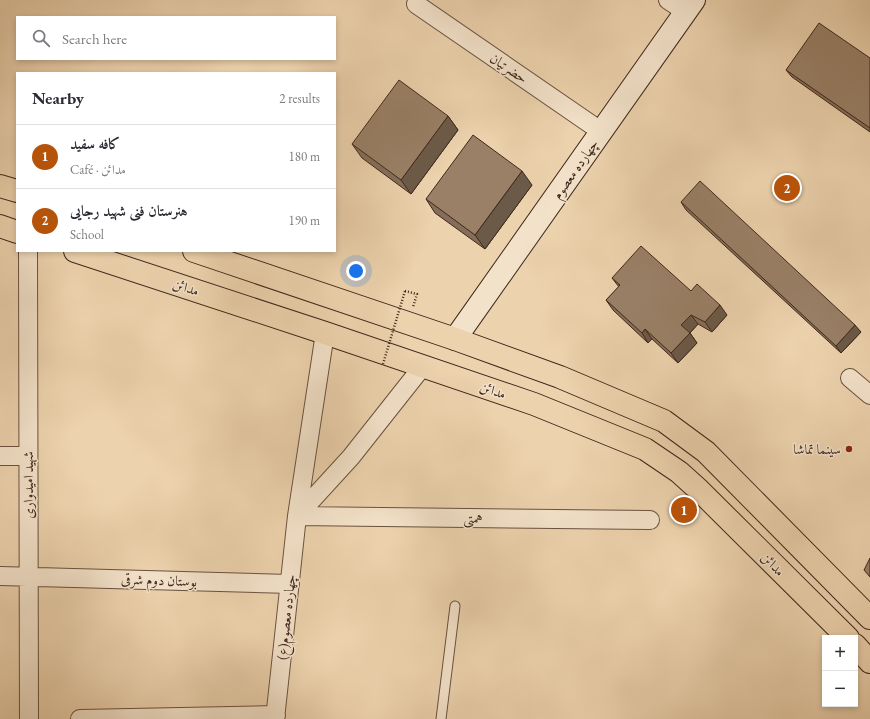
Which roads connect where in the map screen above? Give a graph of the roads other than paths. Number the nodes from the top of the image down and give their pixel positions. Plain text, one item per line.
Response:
1 (668, 0) edge
2 (416, 4) dead end
3 (690, 6) edge
4 (602, 132) junction
5 (0, 186) edge
6 (16, 192) edge
7 (0, 226) edge
8 (16, 232) edge
9 (28, 252) edge
10 (77, 252) edge
11 (197, 252) edge
12 (325, 333) junction
13 (455, 339) junction
14 (423, 366) junction
15 (850, 378) dead end
16 (870, 395) edge
17 (0, 456) edge
18 (28, 456) junction
19 (297, 516) junction
20 (650, 520) dead end
21 (0, 576) edge
22 (28, 577) junction
23 (290, 584) junction
24 (455, 606) dead end
25 (870, 618) edge
26 (845, 635) edge
27 (858, 648) edge
28 (870, 662) edge
29 (275, 717) edge
30 (29, 719) edge
31 (80, 719) edge
32 (441, 719) edge

1 - 3 street
2 - 4 street, حضرتیان
3 - 4 street, چهارده معصوم
4 - 13 street, چهارده معصوم
5 - 6 main road
7 - 8 main road
9 - 18 street, شهيد امیدواری
10 - 12 main road, مدائن
11 - 13 main road
12 - 14 main road, مدائن
12 - 19 street, چهارده معصوم(ع)
13 - 25 main road
14 - 19 street
14 - 26 main road, مدائن
15 - 16 street
17 - 18 street
18 - 22 street, شهيد امیدواری
19 - 20 street, همتی
19 - 23 street, چهارده معصوم(ع)
21 - 22 street, بوستان دوم شرقی
22 - 23 street, بوستان دوم شرقی
22 - 30 street, شهيد امیدواری
23 - 29 street, چهارده معصوم(ع)
24 - 32 lane
27 - 28 main road
29 - 31 street

